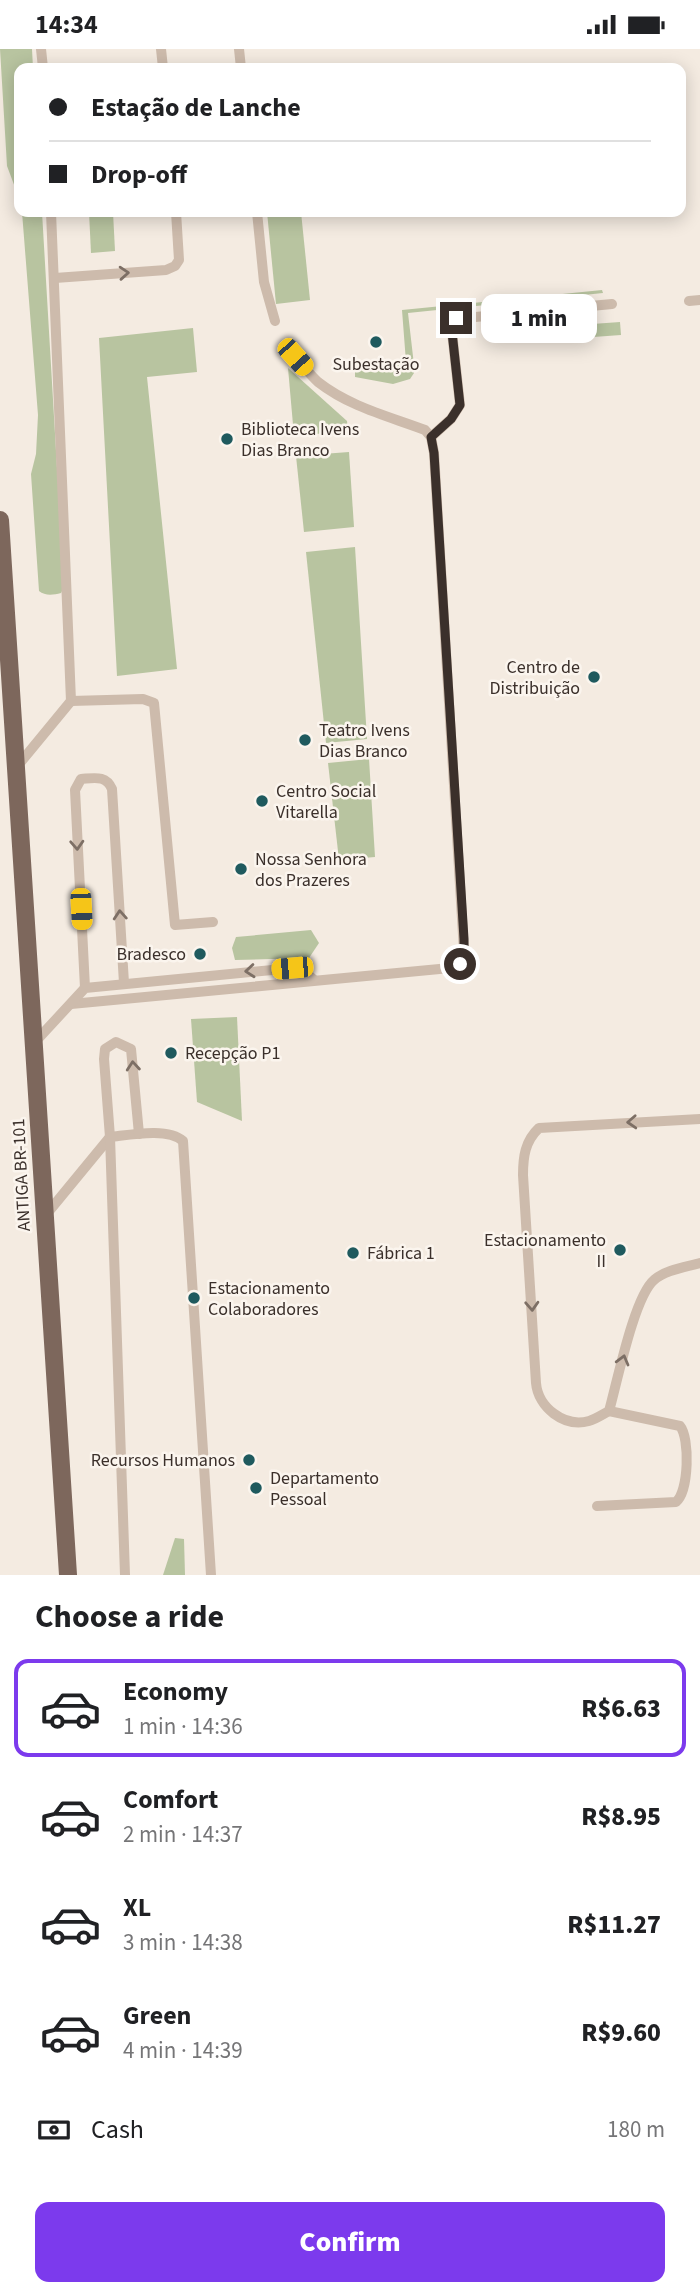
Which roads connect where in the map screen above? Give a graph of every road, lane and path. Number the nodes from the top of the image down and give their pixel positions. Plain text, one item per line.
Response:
1 (51, 217) edge
2 (176, 217) edge
3 (258, 217) edge
4 (55, 278) junction
5 (612, 304) dead end
6 (275, 321) dead end
7 (295, 357) dead end
8 (431, 437) junction
9 (0, 520) edge
10 (71, 701) junction
11 (15, 770) junction
12 (213, 922) dead end
13 (314, 980) junction
14 (124, 983) junction
15 (85, 988) junction
16 (71, 1004) junction
17 (35, 1042) junction
18 (700, 1119) edge
19 (139, 1134) junction
20 (110, 1137) junction
21 (45, 1216) junction
22 (700, 1263) edge
23 (609, 1411) junction
24 (597, 1506) dead end
25 (68, 1575) edge
26 (125, 1575) edge
27 (211, 1575) edge

1 - 4 lane
4 -> 2 lane
3 - 6 lane
4 - 10 lane
5 - 8 lane
7 - 8 lane
8 - 13 lane
9 - 11 main road, ANTIGA BR-101
10 - 11 lane
10 - 12 lane
11 - 17 main road, ANTIGA BR-101
13 -> 14 lane
13 - 16 lane
14 - 15 lane
14 -> 15 lane
15 - 16 lane
16 - 17 lane
17 - 21 main road, ANTIGA BR-101
18 -> 23 lane
19 - 20 lane
19 -> 20 lane
19 - 27 lane
20 - 21 lane
20 - 26 lane
21 - 25 main road, ANTIGA BR-101
23 -> 22 lane
23 - 24 lane

